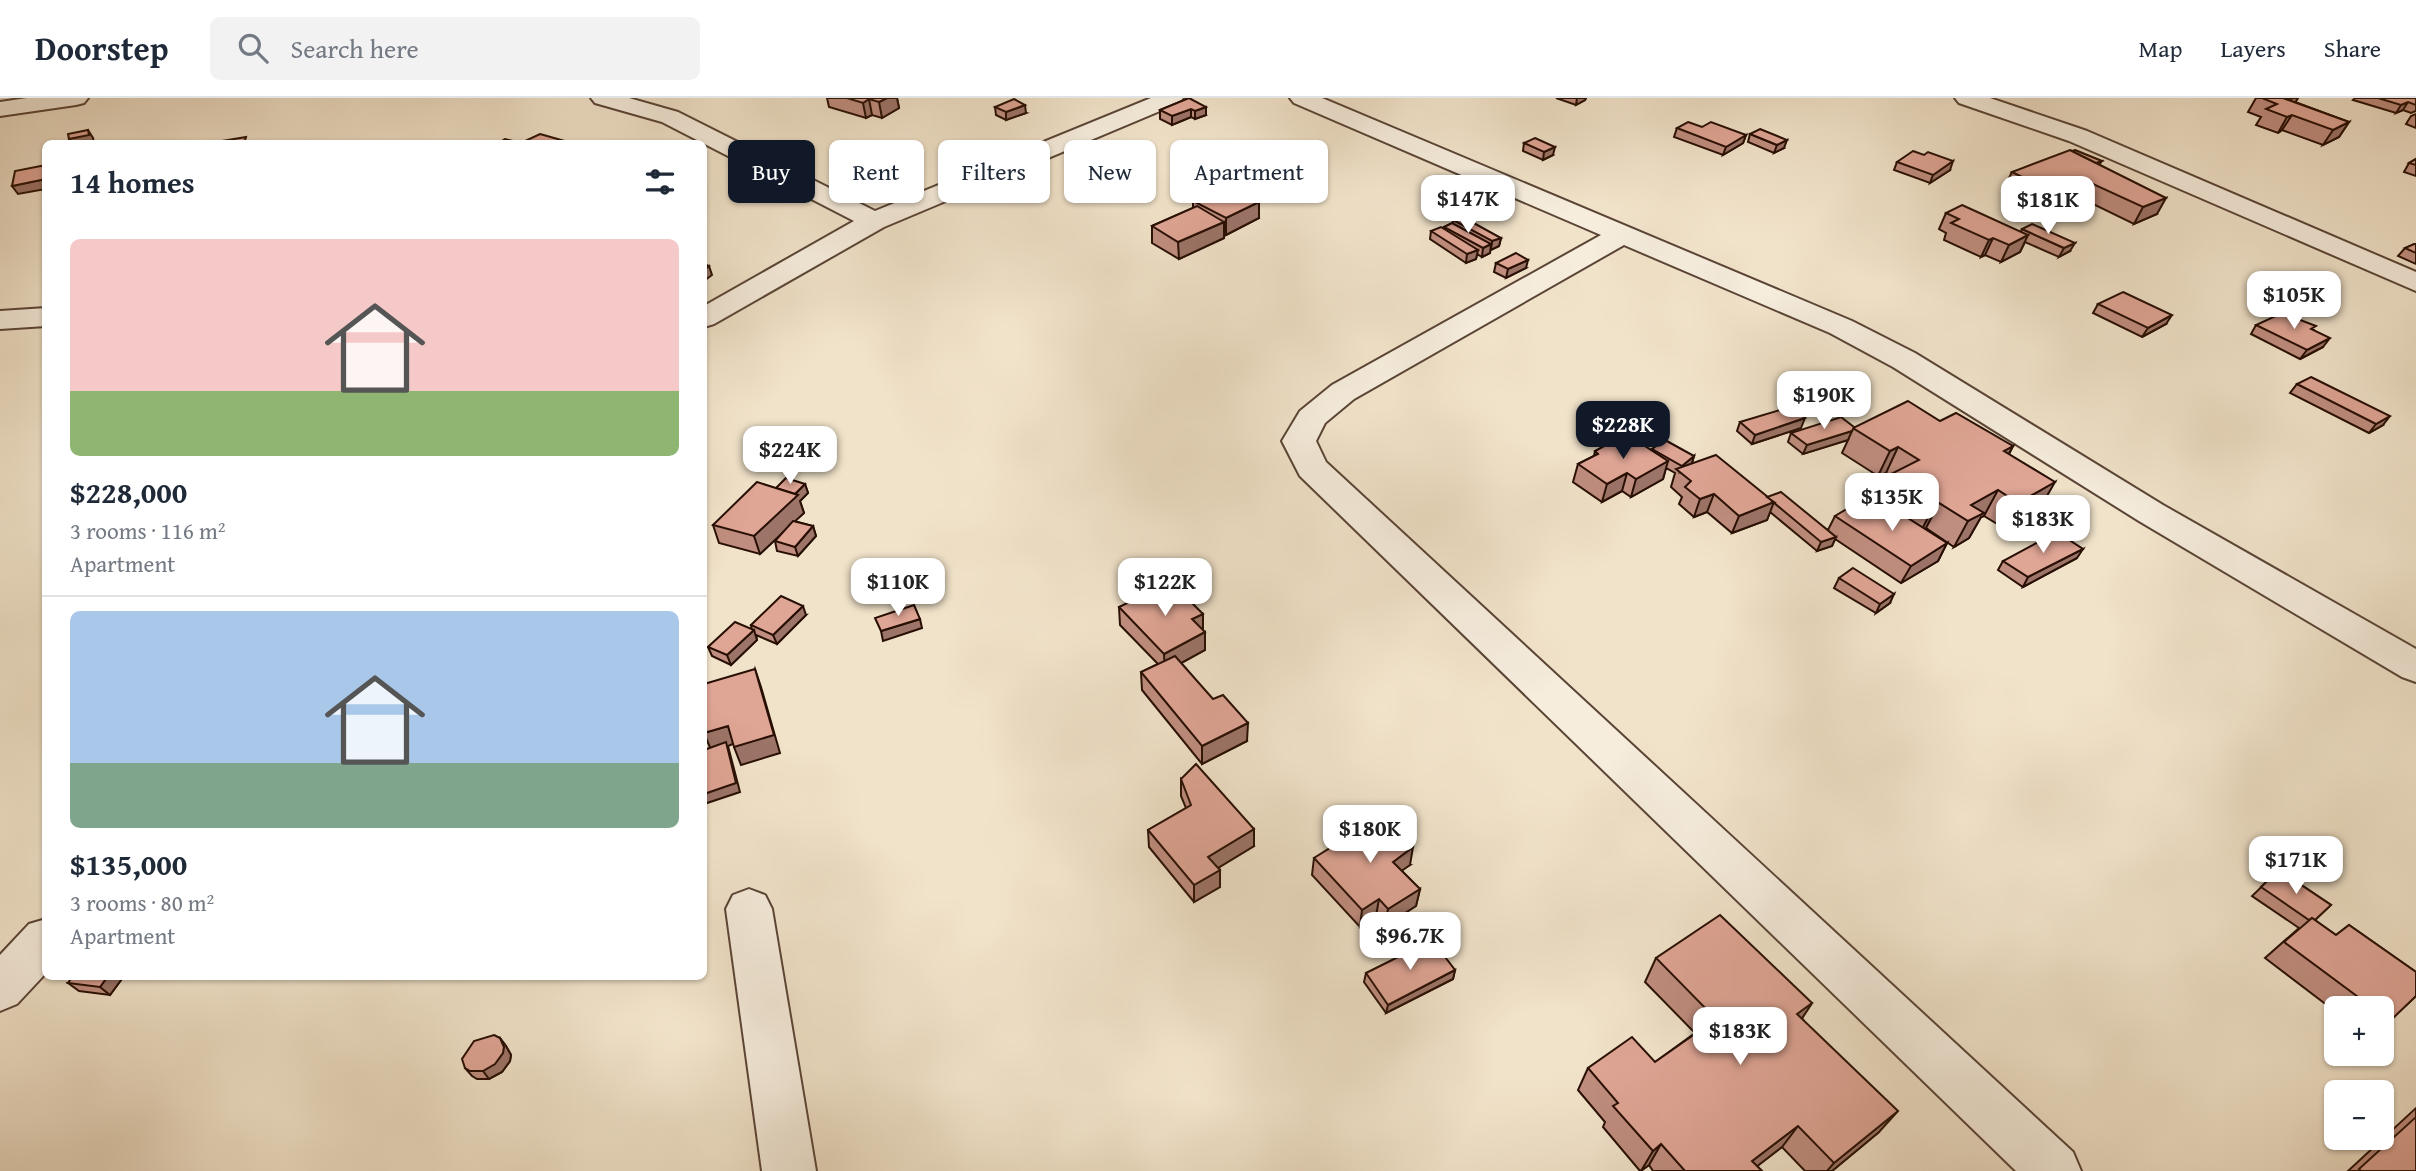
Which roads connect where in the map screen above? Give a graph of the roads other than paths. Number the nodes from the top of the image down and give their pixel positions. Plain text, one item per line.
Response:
1 (76, 98) edge
2 (603, 98) edge
3 (1171, 98) edge
4 (1302, 98) edge
5 (1967, 98) edge
6 (0, 109) edge
7 (874, 221) junction
8 (1624, 233) junction
9 (2416, 282) edge
10 (707, 316) edge
11 (42, 317) edge
12 (0, 320) edge
13 (2407, 650) edge
14 (749, 909) dead end
15 (42, 943) edge
16 (0, 989) edge
17 (789, 1171) edge
18 (2054, 1171) edge

1 - 6 street
2 - 7 street
3 - 7 street
4 - 8 street
5 - 9 street
7 - 10 street
8 - 13 street
8 - 18 street
11 - 12 street
14 - 17 street
15 - 16 street

